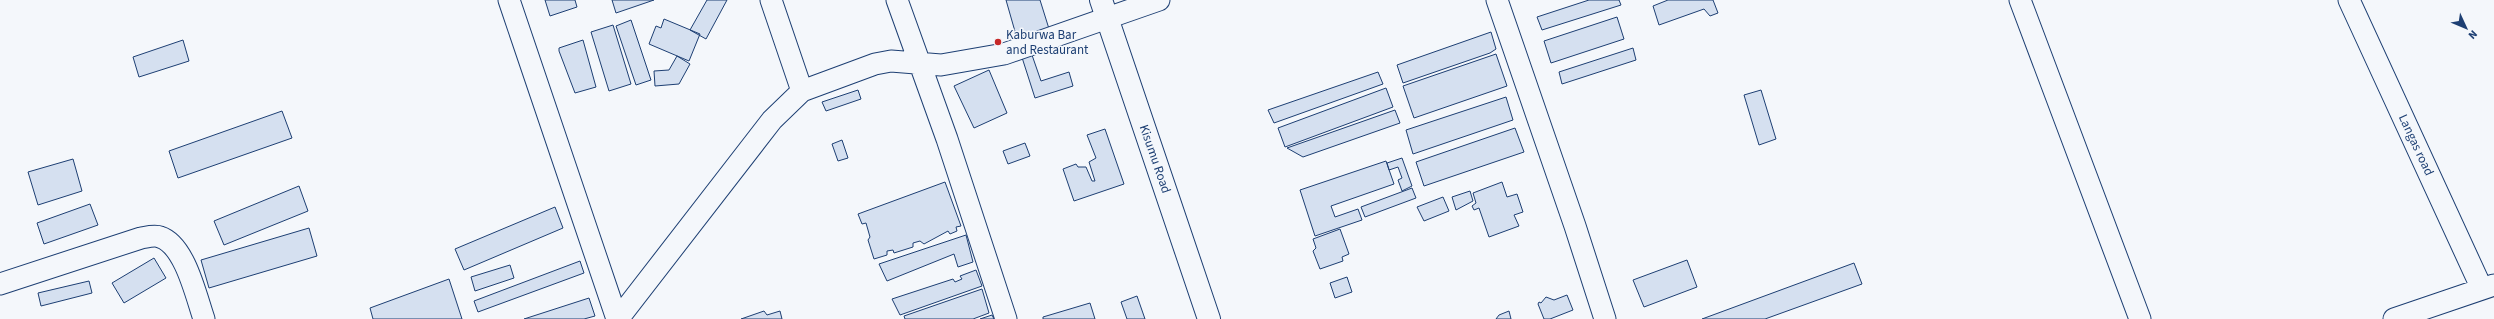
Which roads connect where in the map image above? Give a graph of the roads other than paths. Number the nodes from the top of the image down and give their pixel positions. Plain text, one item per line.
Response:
1 (509, 0) edge
2 (771, 0) edge
3 (897, 0) edge
4 (1159, 0) edge
5 (1497, 0) edge
6 (2020, 0) edge
7 (2350, 0) edge
8 (1104, 8) edge
9 (921, 65) junction
10 (802, 91) junction
11 (0, 284) edge
12 (2488, 287) edge
13 (204, 319) edge
14 (618, 319) edge
15 (1006, 319) edge
16 (1209, 319) edge
17 (1605, 319) edge
18 (2140, 319) edge
19 (2394, 319) edge

1 - 14 street
2 - 10 street
3 - 9 street
4 - 8 street
5 - 17 street
6 - 18 street
7 - 12 street, Langas road
8 - 9 street
8 - 16 highway, Kisumu Road
9 - 10 street
9 - 15 street
10 - 14 street
11 - 13 street
12 - 19 street

